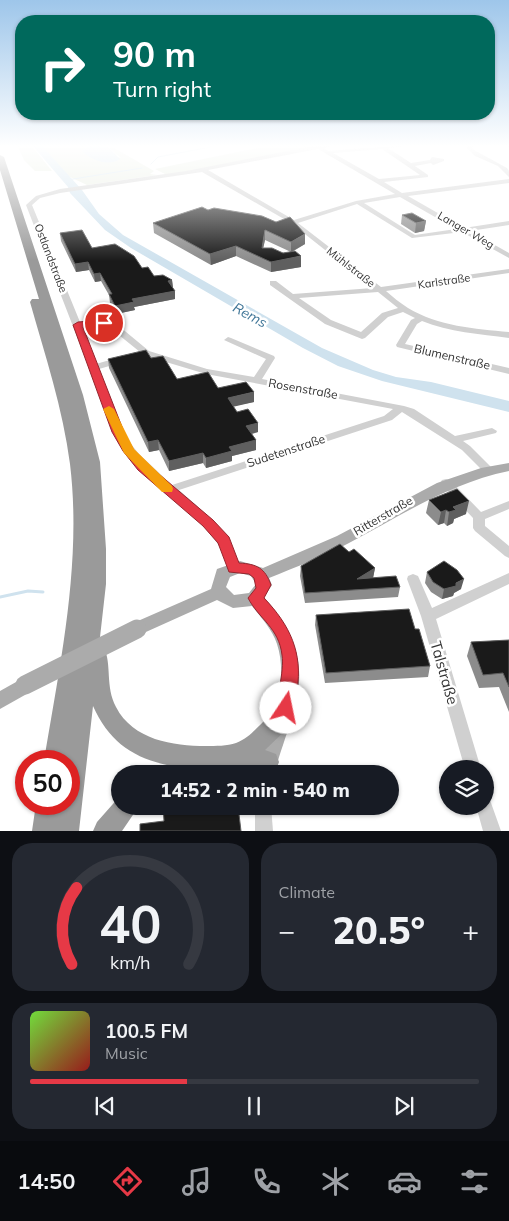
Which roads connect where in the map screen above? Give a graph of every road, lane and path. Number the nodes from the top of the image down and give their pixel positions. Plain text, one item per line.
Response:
1 (0, 183) edge
2 (8, 184) edge
3 (104, 184) edge
4 (227, 184) edge
5 (385, 184) edge
6 (504, 184) edge
7 (404, 194) junction
8 (358, 202) junction
9 (293, 222) junction
10 (509, 223) edge
11 (466, 229) junction
12 (509, 248) edge
13 (499, 249) junction
14 (509, 256) edge
15 (509, 271) edge
16 (273, 282) dead end
17 (380, 290) junction
18 (292, 296) junction
19 (404, 309) junction
20 (420, 318) junction
21 (78, 325) junction
22 (509, 334) edge
23 (228, 340) dead end
24 (146, 353) junction
25 (94, 368) junction
26 (509, 371) edge
27 (256, 381) junction
28 (401, 408) junction
29 (492, 431) dead end
30 (453, 440) junction
31 (509, 467) edge
32 (488, 470) junction
33 (446, 483) junction
34 (168, 490) junction
35 (509, 505) edge
36 (479, 517) junction
37 (509, 553) edge
38 (234, 568) junction
39 (261, 575) junction
40 (509, 578) edge
41 (413, 579) dead end
42 (96, 584) junction
43 (220, 592) junction
44 (255, 598) junction
45 (428, 616) junction
46 (0, 701) edge
47 (282, 719) junction
48 (57, 750) edge
49 (470, 760) edge
50 (230, 765) edge
51 (267, 765) edge
52 (47, 815) edge
53 (119, 815) edge
54 (263, 815) edge
55 (487, 815) edge
56 (45, 831) edge
57 (66, 831) edge
58 (106, 831) edge
59 (264, 831) edge
60 (492, 831) edge

1 - 48 highway
2 - 42 highway
3 - 21 street, Ostlandstraße
4 - 9 street, Mühlstraße
5 - 7 street, Langer Weg
6 - 7 street
7 - 8 street
7 - 11 street, Langer Weg
8 - 9 street
8 - 11 street
9 - 17 street, Mühlstraße
10 - 11 street
11 - 13 street, Langer Weg
12 - 13 street
13 - 14 street, Langer Weg
15 - 17 street, Karlstraße
16 - 18 street
17 - 18 street, Karlstraße
17 - 19 street, Mühlstraße
18 - 19 street
19 - 20 street, Mühlstraße
20 - 22 street, Mühlstraße
20 - 26 street, Blumenstraße
21 - 24 street, Rosenstraße
21 - 25 street, Ostlandstraße
23 - 27 street
24 - 25 street
24 - 27 street, Rosenstraße
25 - 34 street, Ostlandstraße
27 - 28 street, Rosenstraße
28 - 30 street, Rosenstraße
28 - 34 street, Sudetenstraße
29 - 30 street
30 - 32 street, Rosenstraße
31 - 32 main road, Ritterstraße
32 - 33 main road, Ritterstraße
33 - 36 street
33 - 39 main road, Ritterstraße
34 - 38 street, Ostlandstraße
35 - 36 street
36 - 37 street
38 - 39 main road
38 - 43 main road
39 - 44 main road
40 - 45 street
41 - 45 street, Talstraße
42 - 50 highway
42 - 57 highway
43 - 44 main road
43 - 46 main road, bridge
44 - 47 main road
45 - 49 street, Talstraße
47 - 50 highway
47 - 51 main road
52 - 56 highway
53 - 58 highway
54 - 59 street
55 - 60 street

